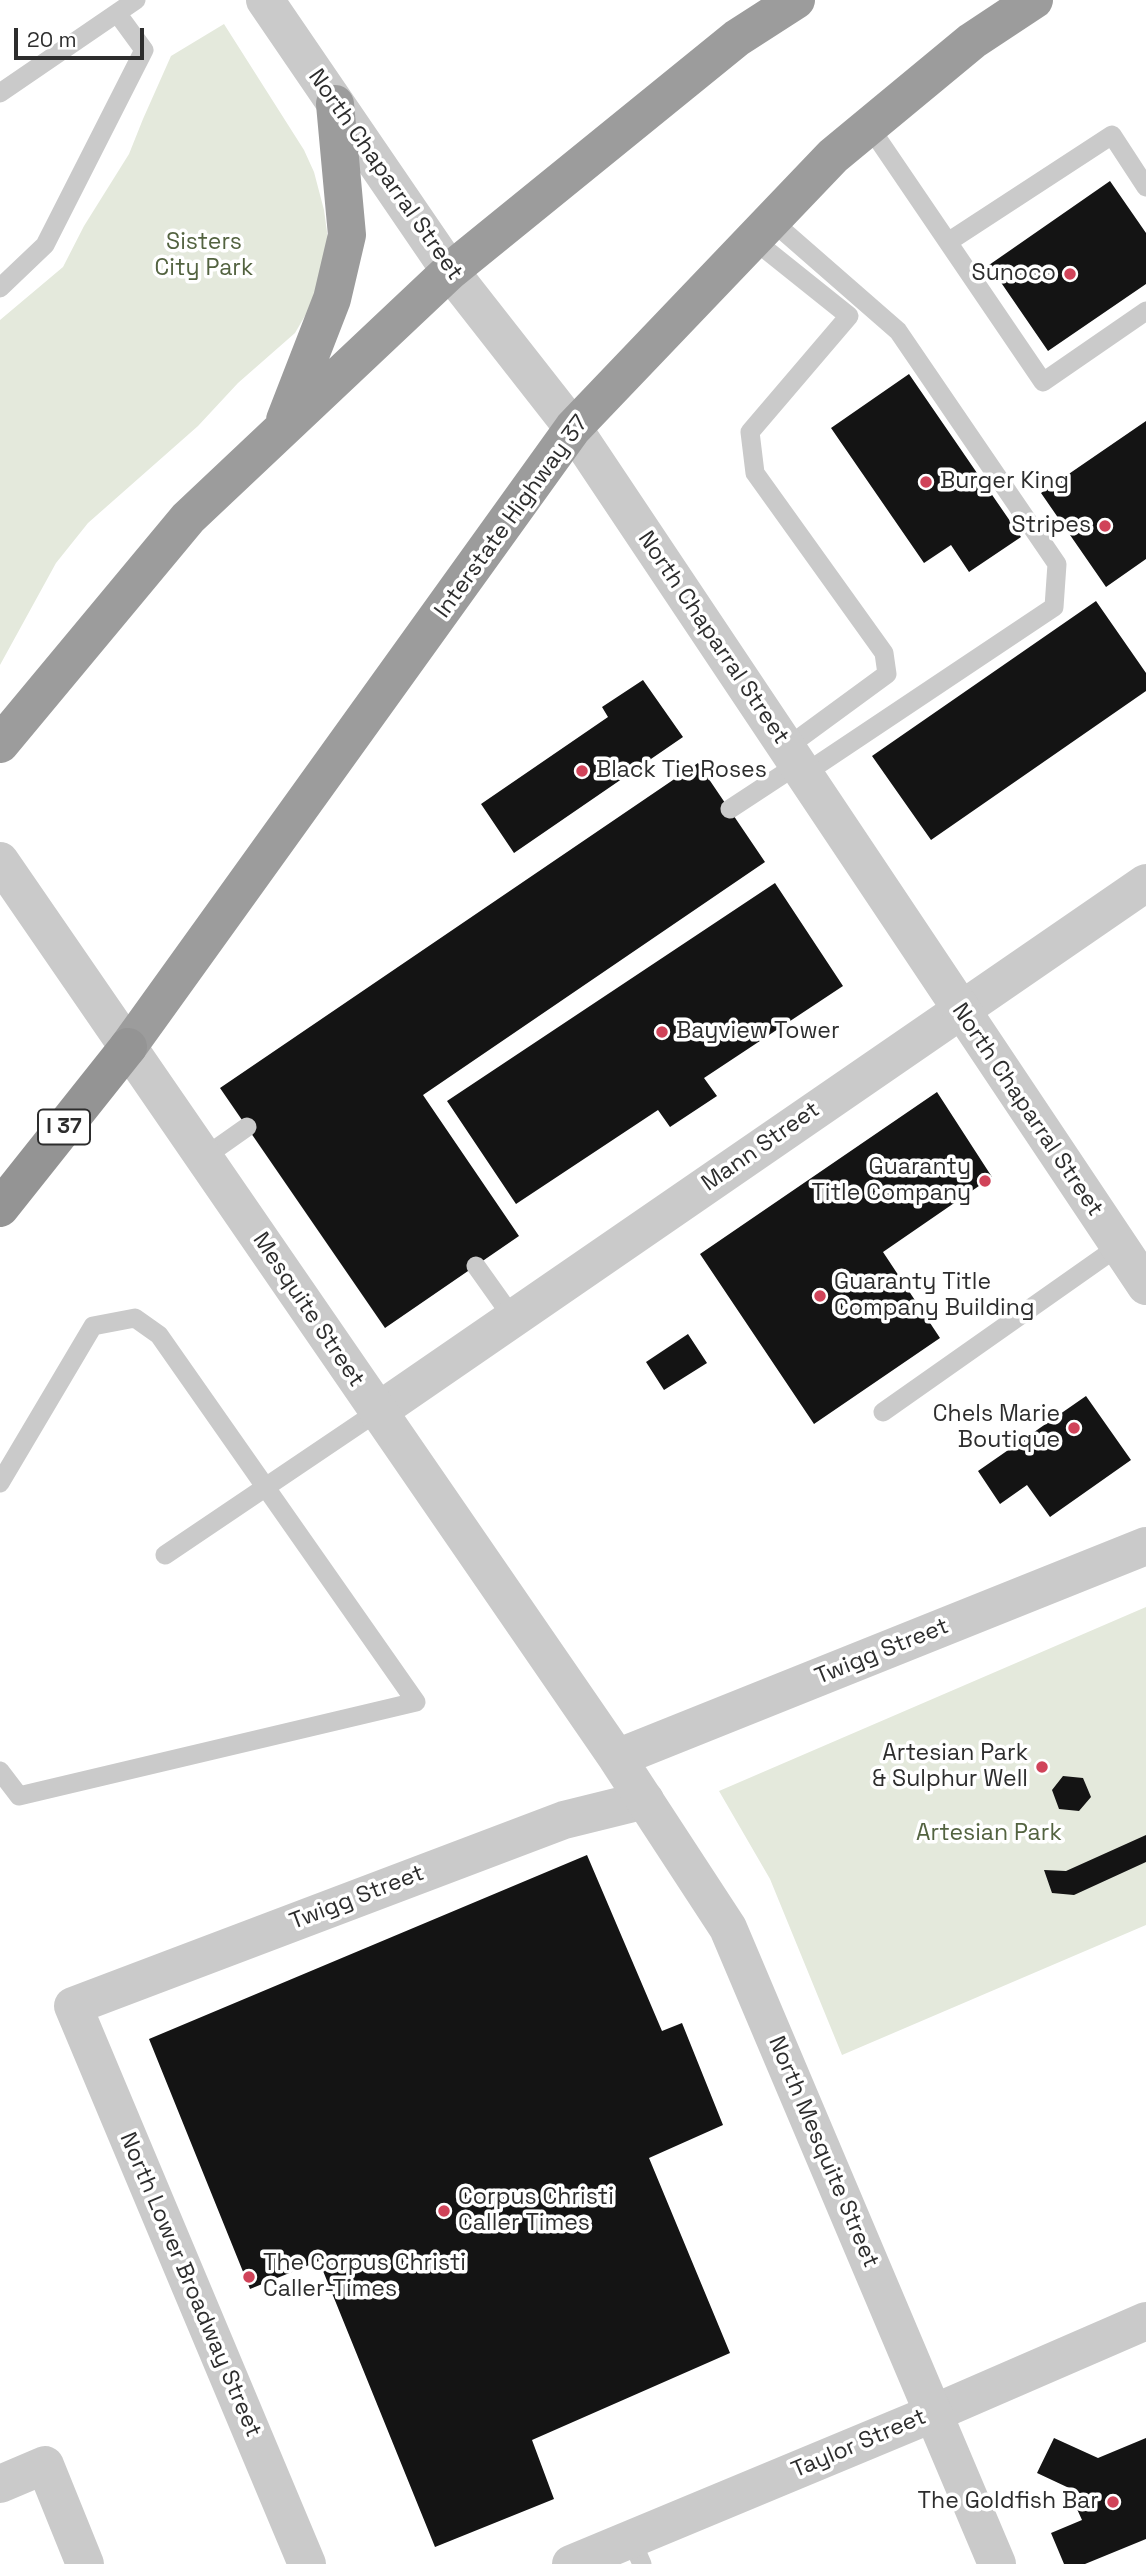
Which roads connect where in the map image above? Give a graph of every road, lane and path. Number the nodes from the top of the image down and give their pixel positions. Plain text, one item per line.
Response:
1 (136, 0) edge
2 (265, 0) edge
3 (796, 0) edge
4 (1034, 0) edge
5 (117, 13) junction
6 (0, 93) edge
7 (335, 104) junction
8 (869, 126) junction
9 (1146, 187) edge
10 (763, 230) junction
11 (948, 242) junction
12 (450, 271) junction
13 (0, 288) edge
14 (1146, 311) edge
15 (573, 428) junction
16 (281, 430) junction
17 (0, 744) edge
18 (796, 762) junction
19 (730, 809) dead end
20 (0, 861) edge
21 (1146, 883) edge
22 (960, 1009) junction
23 (128, 1047) junction
24 (247, 1126) dead end
25 (203, 1158) junction
26 (0, 1208) edge
27 (1119, 1246) junction
28 (476, 1266) dead end
29 (1146, 1286) edge
30 (513, 1318) junction
31 (377, 1412) junction
32 (883, 1412) dead end
33 (0, 1483) edge
34 (267, 1487) junction
35 (1146, 1546) edge
36 (165, 1555) dead end
37 (617, 1758) junction
38 (0, 1771) edge
39 (645, 1800) junction
40 (73, 2006) joint
41 (1146, 2321) edge
42 (934, 2413) junction
43 (0, 2484) edge
44 (636, 2551) edge
45 (78, 2559) edge
46 (307, 2564) edge
47 (570, 2564) edge
48 (997, 2564) edge

1 - 5 lane
2 - 7 street, North Chaparral Street
3 - 12 highway
4 - 8 highway, Interstate Highway 37
5 - 6 lane
5 - 13 lane
7 - 12 street, North Chaparral Street
7 - 16 highway
8 - 10 highway, Interstate Highway 37
8 - 11 lane
9 - 11 lane
10 - 15 highway, Interstate Highway 37
10 - 18 lane
10 - 18 lane
11 - 14 lane
12 - 15 street, North Chaparral Street
12 - 16 highway
15 - 18 street, North Chaparral Street
15 - 23 highway, Interstate Highway 37
16 - 17 highway
18 - 19 lane
18 - 22 street, North Chaparral Street
20 - 23 street, Mesquite Street
21 - 22 street, Mann Street
22 - 27 street, North Chaparral Street
22 - 30 street, Mann Street
23 - 25 street, Mesquite Street
23 - 26 highway, I 37
24 - 25 lane
25 - 31 street, Mesquite Street
27 - 29 street, North Chaparral Street
27 - 32 lane
28 - 30 lane
30 - 31 street, Mann Street
31 - 34 lane
31 - 37 street, Mesquite Street
33 - 34 lane
34 - 36 lane
34 - 38 lane
35 - 37 street, Twigg Street
37 - 39 street, North Mesquite Street
39 - 40 street, Twigg Street
39 - 42 street, North Mesquite Street
40 - 46 street, North Lower Broadway Street
41 - 42 street, Taylor Street
42 - 44 street, Taylor Street
42 - 48 street, North Mesquite Street
43 - 45 street
44 - 47 street, Taylor Street

